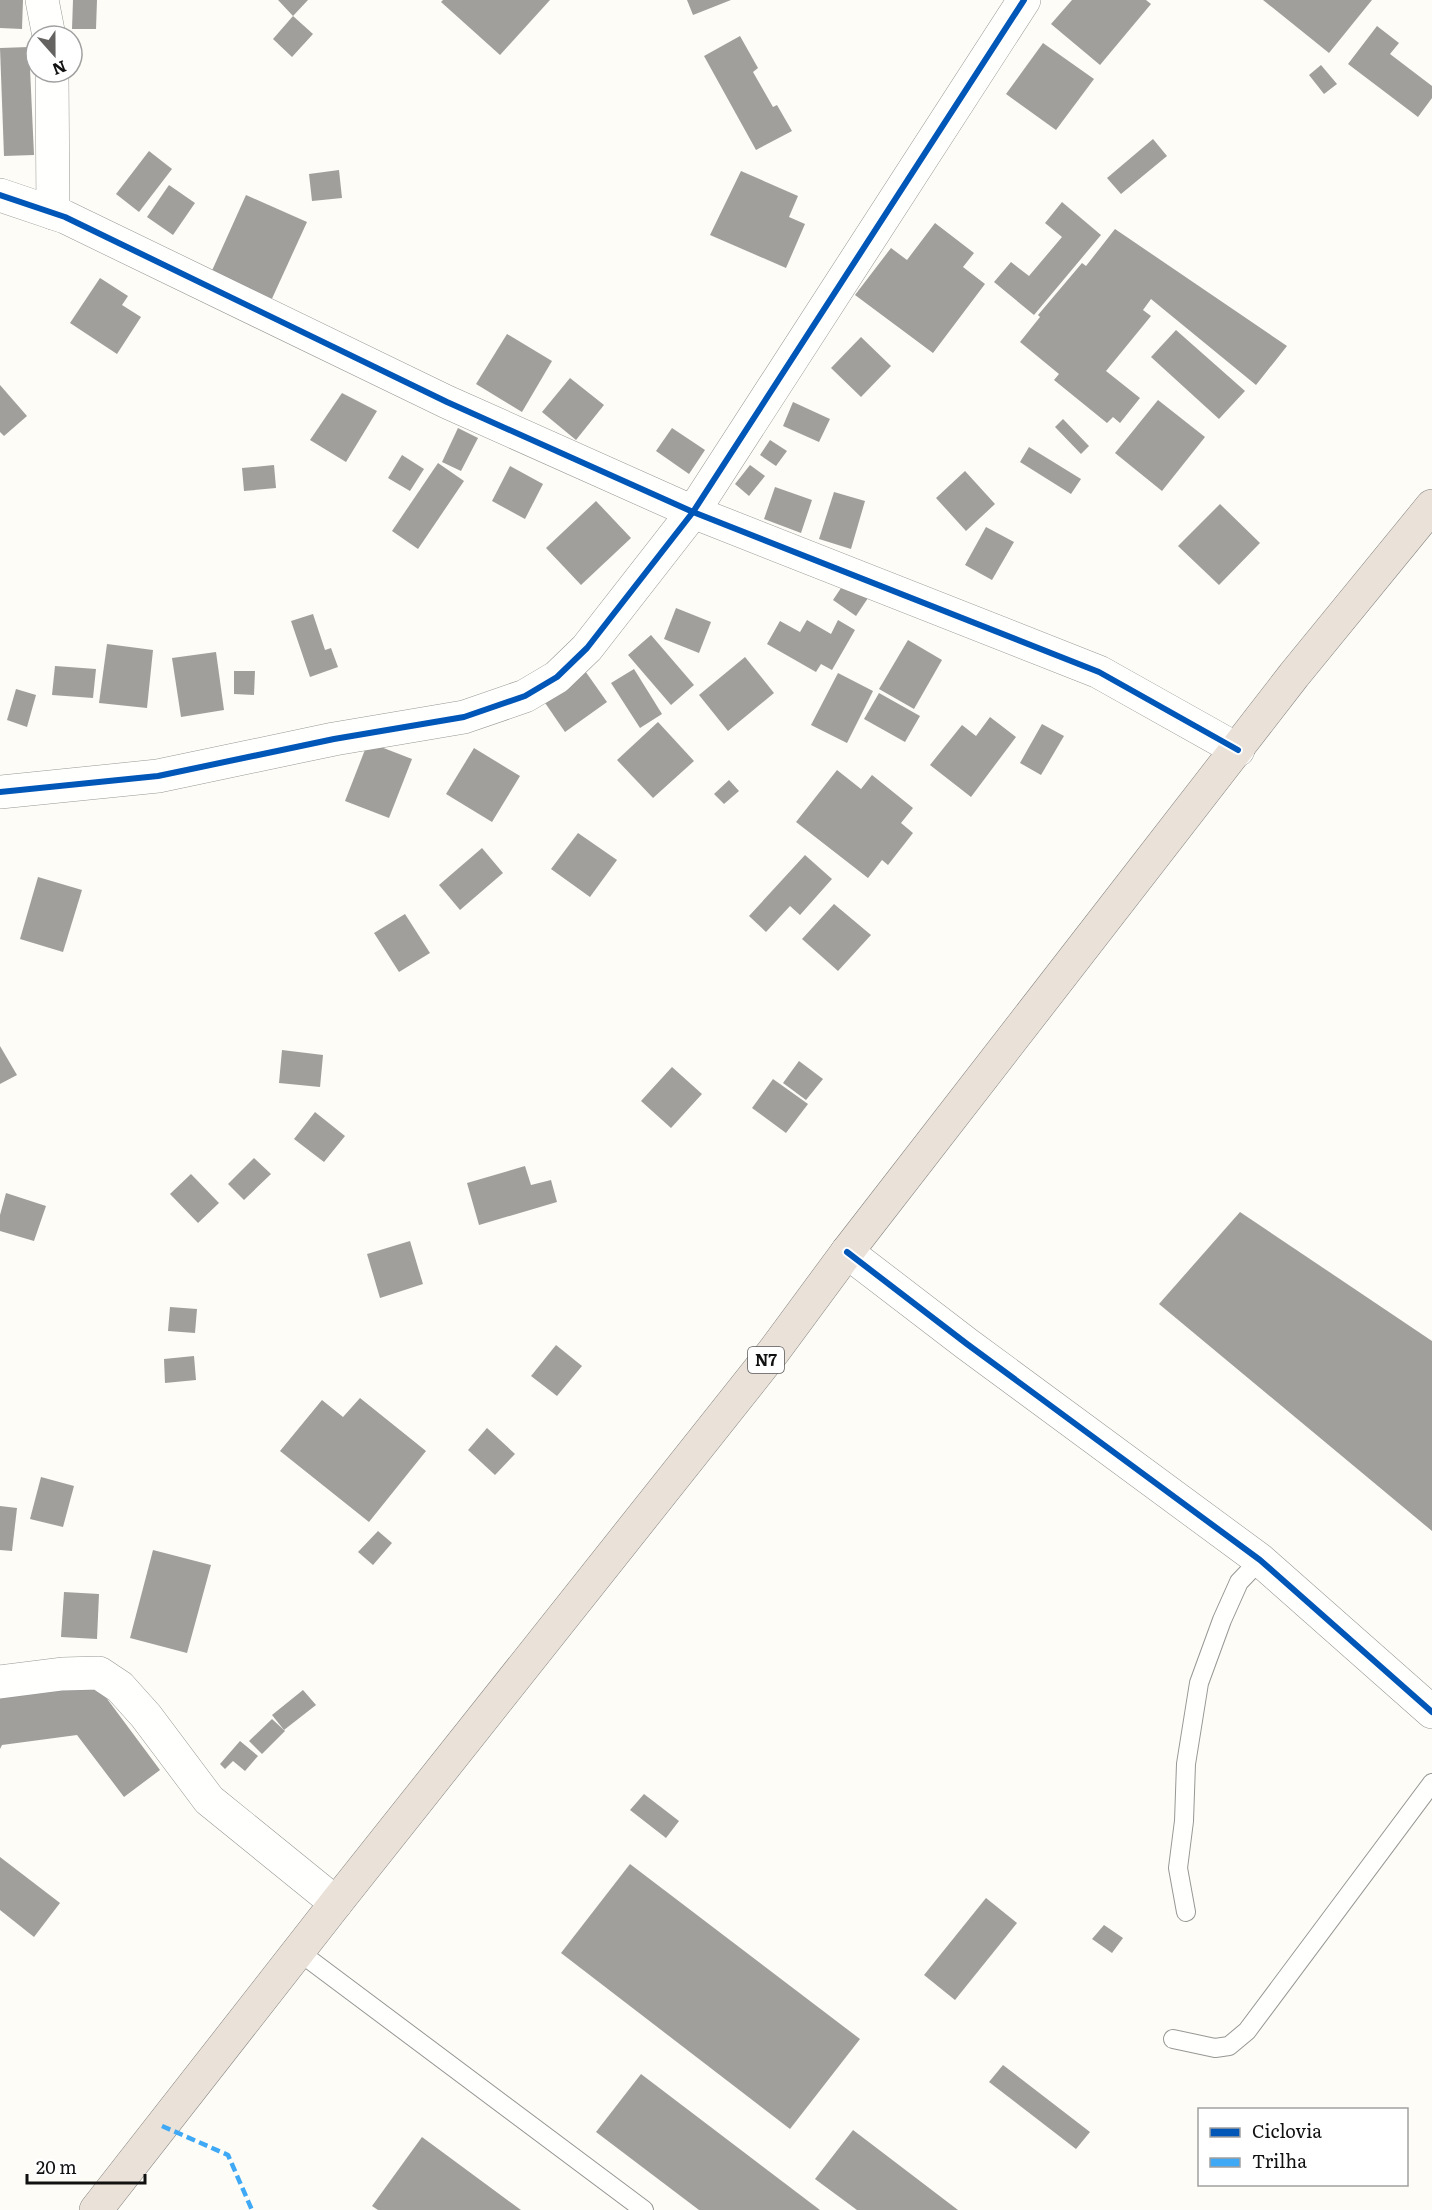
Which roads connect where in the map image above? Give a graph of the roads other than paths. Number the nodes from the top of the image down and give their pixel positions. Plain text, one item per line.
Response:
1 (42, 0) edge
2 (1024, 0) edge
3 (47, 24) edge
4 (52, 84) edge
5 (0, 195) edge
6 (52, 213) junction
7 (1432, 507) edge
8 (693, 512) junction
9 (1238, 750) junction
10 (0, 792) edge
11 (848, 1252) junction
12 (1260, 1560) junction
13 (0, 1683) edge
14 (1432, 1712) edge
15 (1432, 1783) edge
16 (336, 1903) junction
17 (1186, 1912) dead end
18 (298, 1951) junction
19 (1173, 2039) dead end
20 (96, 2210) edge
21 (644, 2210) edge

1 - 3 street
2 - 8 street
4 - 6 street
5 - 6 street
6 - 8 street
7 - 9 highway, N7
8 - 9 street
8 - 10 street
9 - 11 highway, N7
11 - 12 street
11 - 16 highway, N7
12 - 14 street
12 - 17 lane
13 - 16 street
15 - 19 lane
16 - 18 highway, N7
18 - 20 highway, N7
18 - 21 lane

